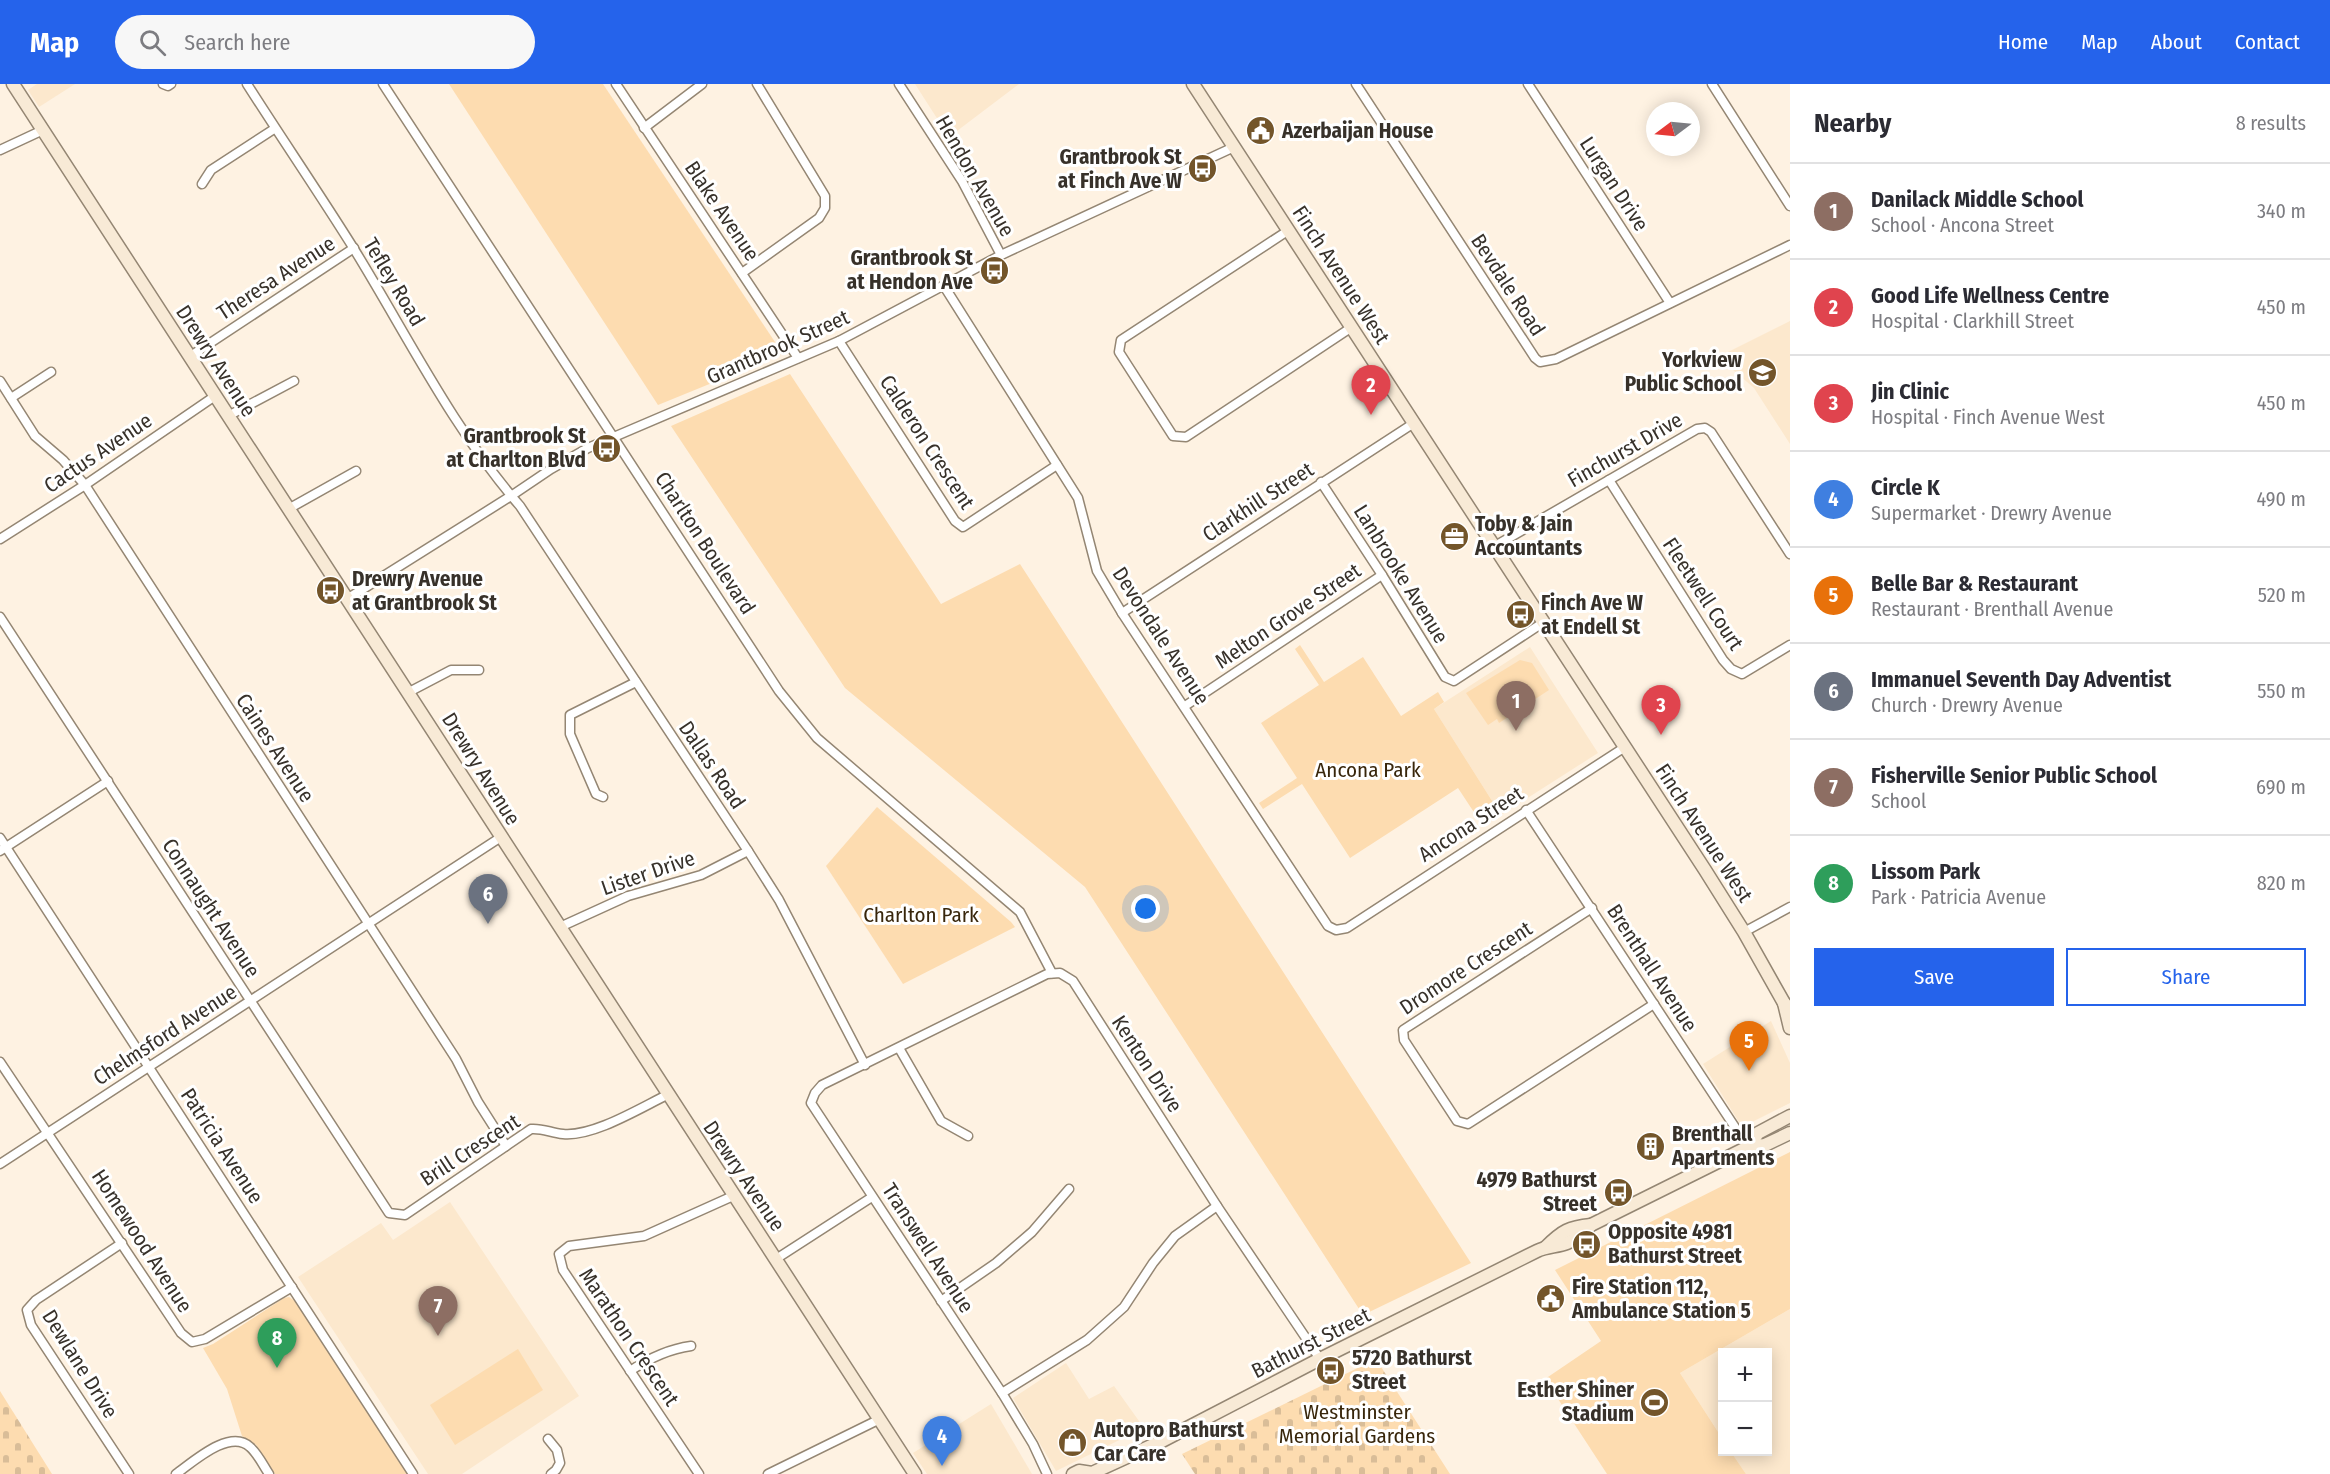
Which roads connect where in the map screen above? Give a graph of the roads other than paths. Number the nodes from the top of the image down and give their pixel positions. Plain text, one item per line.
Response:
1 (13, 84) edge
2 (163, 84) edge
3 (171, 84) edge
4 (247, 84) edge
5 (383, 84) edge
6 (616, 84) edge
7 (702, 84) edge
8 (757, 84) edge
9 (899, 84) edge
10 (1193, 84) edge
11 (1356, 84) edge
12 (1528, 84) edge
13 (1712, 84) edge
14 (644, 128) junction
15 (274, 129) junction
16 (43, 130) junction
17 (1234, 147) junction
18 (0, 150) edge
19 (202, 184) dead end
20 (1790, 206) edge
21 (1289, 230) junction
22 (1790, 245) edge
23 (354, 248) junction
24 (1001, 255) junction
25 (742, 273) junction
26 (944, 286) junction
27 (1670, 303) junction
28 (1352, 327) junction
29 (839, 341) junction
30 (189, 357) junction
31 (798, 358) junction
32 (51, 372) dead end
33 (0, 381) edge
34 (294, 381) dead end
35 (215, 396) junction
36 (11, 398) junction
37 (228, 416) junction
38 (1414, 423) junction
39 (615, 438) junction
40 (1057, 465) junction
41 (356, 471) dead end
42 (1609, 480) junction
43 (1321, 482) junction
44 (85, 485) junction
45 (511, 496) junction
46 (290, 508) junction
47 (0, 539) edge
48 (1495, 546) junction
49 (1790, 554) edge
50 (1382, 575) junction
51 (347, 599) junction
52 (1122, 613) junction
53 (0, 617) edge
54 (1544, 622) junction
55 (1790, 645) edge
56 (478, 669) dead end
57 (636, 682) junction
58 (409, 692) junction
59 (1185, 706) junction
60 (1625, 747) junction
61 (108, 781) junction
62 (603, 797) dead end
63 (1526, 810) junction
64 (501, 837) junction
65 (0, 838) edge
66 (3, 849) edge
67 (748, 851) junction
68 (1790, 907) edge
69 (1592, 908) junction
70 (367, 924) junction
71 (560, 927) junction
72 (1336, 930) joint
73 (1744, 932) junction
74 (1052, 973) junction
75 (250, 1002) junction
76 (1654, 1004) junction
77 (1787, 1007) edge
78 (1790, 1028) edge
79 (899, 1048) junction
80 (0, 1062) edge
81 (865, 1065) junction
82 (149, 1067) junction
83 (667, 1095) junction
84 (1790, 1116) edge
85 (48, 1132) junction
86 (1790, 1132) edge
87 (968, 1136) dead end
88 (506, 1146) junction
89 (1748, 1147) junction
90 (0, 1164) edge
91 (1070, 1189) dead end
92 (733, 1196) junction
93 (872, 1197) junction
94 (1217, 1206) junction
95 (395, 1215) joint
96 (122, 1243) junction
97 (776, 1259) junction
98 (292, 1287) junction
99 (941, 1300) junction
100 (691, 1346) dead end
101 (1320, 1359) junction
102 (630, 1371) junction
103 (1002, 1393) junction
104 (880, 1419) junction
105 (548, 1438) dead end
106 (1092, 1473) edge
107 (129, 1474) edge
108 (176, 1474) edge
109 (269, 1474) edge
110 (413, 1474) edge
111 (551, 1474) edge
112 (699, 1474) edge
113 (768, 1474) edge
114 (915, 1474) edge
115 (1047, 1474) edge
116 (1073, 1474) edge

1 - 16 main road, Drewry Avenue
2 - 3 street
4 - 15 street, Tefley Road
5 - 39 street, Charlton Boulevard
6 - 14 street, Blake Avenue
7 - 14 street
8 - 25 street
9 - 24 street, Hendon Avenue
10 - 17 main road, Finch Avenue West
11 - 27 street, Bevdale Road
12 - 27 street, Lurgan Drive
13 - 20 street
14 - 25 street, Blake Avenue
15 - 19 street
15 - 23 street, Tefley Road
16 - 18 street
16 - 30 main road, Drewry Avenue
17 - 21 main road, Finch Avenue West
17 - 24 street, Grantbrook Street
21 - 28 main road, Finch Avenue West
21 - 28 street
22 - 27 street, Bevdale Road
23 - 30 street, Theresa Avenue
23 - 45 street, Tefley Road
24 - 26 street, Grantbrook Street
25 - 31 street, Blake Avenue
26 - 29 street, Grantbrook Street
26 - 40 street, Devondale Avenue
28 - 38 main road, Finch Avenue West
29 - 31 street, Grantbrook Street
29 - 40 street, Calderon Crescent
30 - 35 main road, Drewry Avenue
31 - 39 street, Grantbrook Street
32 - 36 street
33 - 36 street, Caines Avenue
34 - 37 street
35 - 37 main road, Drewry Avenue
35 - 44 street, Cactus Avenue
36 - 44 street, Caines Avenue
37 - 46 main road, Drewry Avenue
38 - 43 street, Clarkhill Street
38 - 48 main road, Finch Avenue West
39 - 45 street, Grantbrook Street
39 - 74 street, Charlton Boulevard
40 - 52 street, Devondale Avenue
41 - 46 street
42 - 48 street, Finchurst Drive
42 - 49 street, Finchurst Drive
42 - 55 street, Fleetwell Court
43 - 50 street, Lanbrooke Avenue
43 - 52 street, Clarkhill Street
44 - 47 street, Cactus Avenue
44 - 70 street, Caines Avenue
45 - 51 street, Grantbrook Street
45 - 57 street, Dallas Road
46 - 51 main road, Drewry Avenue
48 - 54 main road, Finch Avenue West
50 - 54 street, Lanbrooke Avenue
50 - 59 street, Melton Grove Street
51 - 58 main road, Drewry Avenue
52 - 59 street, Devondale Avenue
53 - 61 street, Connaught Avenue
54 - 60 main road, Finch Avenue West
56 - 58 street
57 - 62 street
57 - 67 street, Dallas Road
58 - 64 main road, Drewry Avenue
59 - 72 street, Devondale Avenue
60 - 63 street, Ancona Street
60 - 73 main road, Finch Avenue West
61 - 66 street
61 - 75 street, Connaught Avenue
63 - 69 street, Brenthall Avenue
63 - 72 street, Ancona Street
64 - 70 street, Chelmsford Avenue
64 - 71 main road, Drewry Avenue
65 - 66 street, Patricia Avenue
66 - 82 street, Patricia Avenue
67 - 71 street, Lister Drive
67 - 81 street, Dallas Road
68 - 73 street
69 - 76 street, Brenthall Avenue
69 - 76 street, Dromore Crescent
70 - 75 street, Chelmsford Avenue
70 - 88 street, Caines Avenue
71 - 83 main road, Drewry Avenue
73 - 77 main road, Finch Avenue West
74 - 79 street
74 - 94 street, Kenton Drive
75 - 82 street, Chelmsford Avenue
75 - 95 street, Connaught Avenue
76 - 89 street, Brenthall Avenue
77 - 78 main road, Finch Avenue West
79 - 81 street
79 - 87 street
80 - 85 street, Homewood Avenue
81 - 93 street, Transwell Avenue
82 - 85 street, Chelmsford Avenue
82 - 98 street, Patricia Avenue
83 - 88 street, Brill Crescent
83 - 92 main road, Drewry Avenue
84 - 89 main road, Bathurst Street
85 - 90 street, Chelmsford Avenue
85 - 96 street, Homewood Avenue
86 - 89 main road, Bathurst Street
88 - 95 street, Brill Crescent
89 - 101 main road, Bathurst Street
91 - 99 street
92 - 97 main road, Drewry Avenue
92 - 102 street, Marathon Crescent
93 - 97 street
93 - 99 street, Transwell Avenue
94 - 101 street, Kenton Drive
94 - 103 street
96 - 98 street, Homewood Avenue
96 - 107 street, Dewlane Drive
97 - 104 main road, Drewry Avenue
98 - 110 street, Patricia Avenue
99 - 103 street, Transwell Avenue
100 - 102 street
101 - 106 main road, Bathurst Street
102 - 112 street, Marathon Crescent
103 - 115 street, Transwell Avenue
104 - 113 street
104 - 114 main road, Drewry Avenue
105 - 111 street
106 - 116 main road, Bathurst Street
108 - 109 street

